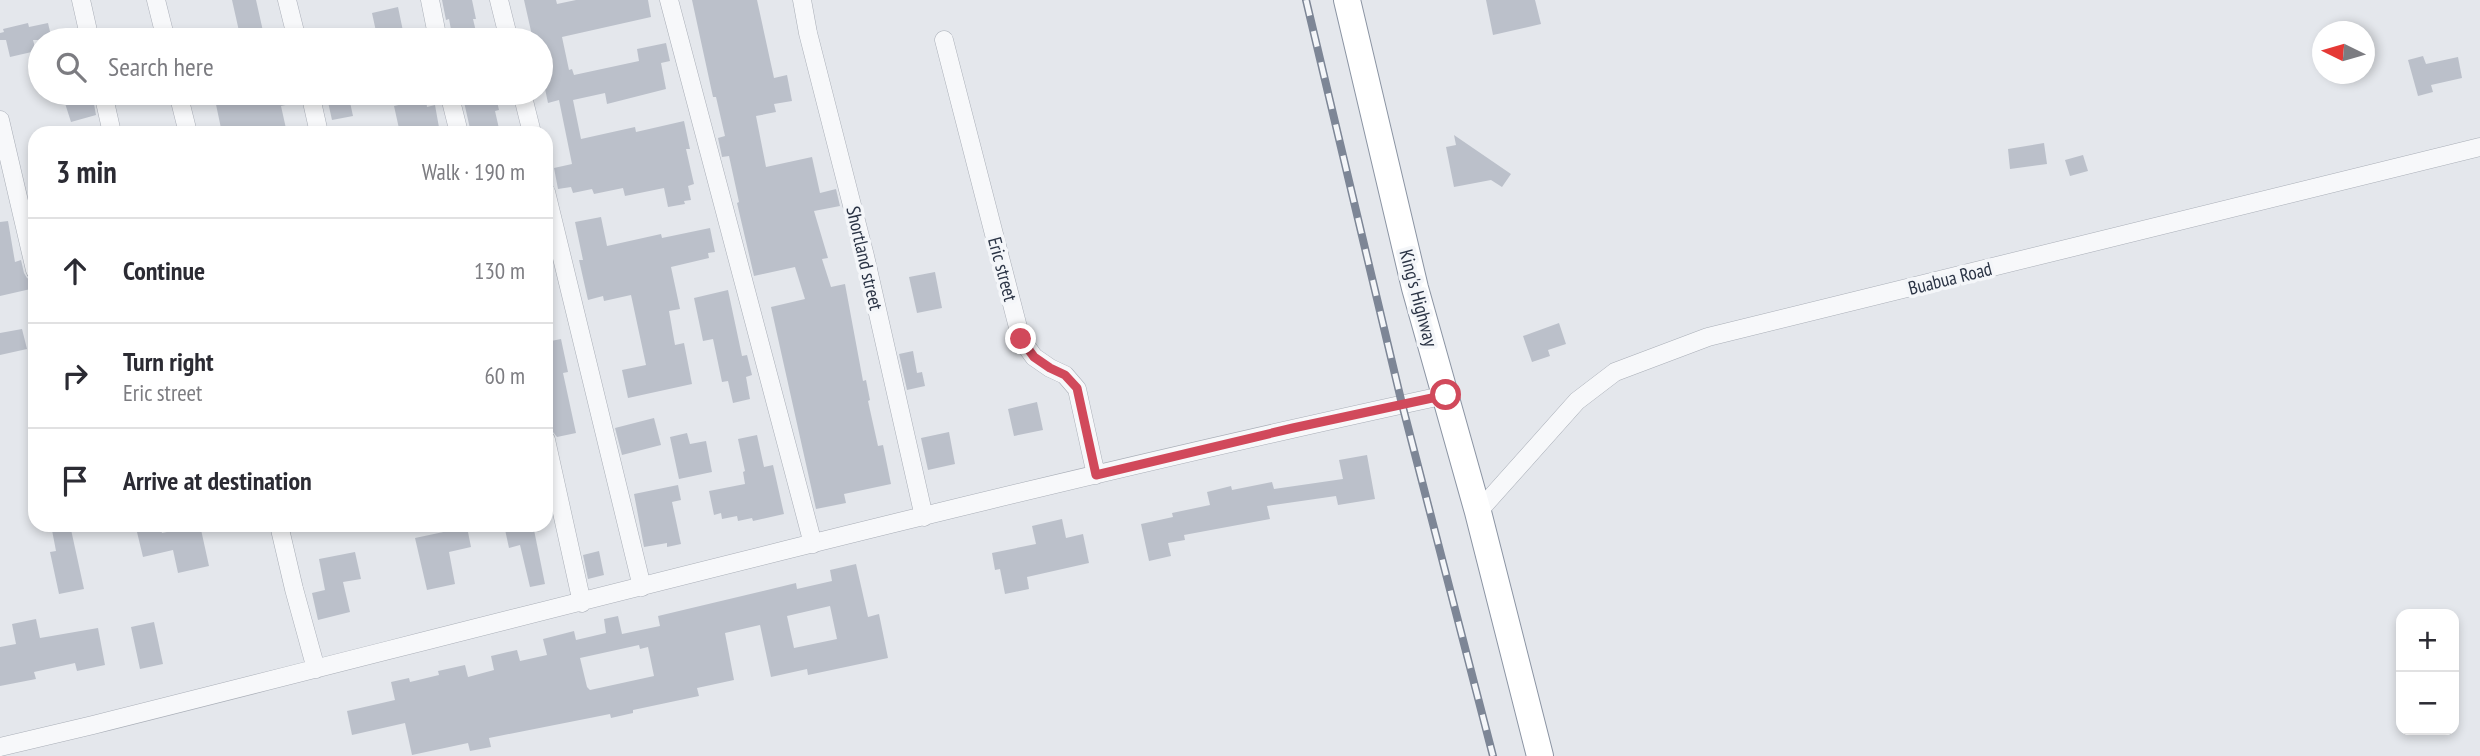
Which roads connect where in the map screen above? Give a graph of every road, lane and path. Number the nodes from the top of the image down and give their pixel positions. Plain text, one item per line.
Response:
1 (81, 0) edge
2 (156, 0) edge
3 (287, 0) edge
4 (430, 0) edge
5 (499, 0) edge
6 (669, 0) edge
7 (802, 0) edge
8 (1347, 0) edge
9 (87, 28) edge
10 (163, 28) edge
11 (294, 28) edge
12 (436, 28) edge
13 (506, 28) edge
14 (944, 40) dead end
15 (106, 105) edge
16 (181, 105) edge
17 (313, 105) edge
18 (452, 105) edge
19 (525, 105) edge
20 (0, 120) edge
21 (110, 126) edge
22 (186, 126) edge
23 (318, 126) edge
24 (457, 126) edge
25 (530, 126) edge
26 (2480, 147) edge
27 (553, 221) edge
28 (28, 240) edge
29 (1446, 395) junction
30 (553, 472) edge
31 (1096, 475) junction
32 (1478, 512) junction
33 (924, 517) junction
34 (281, 532) edge
35 (813, 544) junction
36 (642, 587) junction
37 (582, 603) junction
38 (316, 669) junction
39 (0, 747) edge
40 (1540, 756) edge

1 - 9 street
2 - 10 street
3 - 11 street
4 - 12 street
5 - 13 street
6 - 35 street
7 - 33 street, Shortland street
8 - 29 highway, King's Highway
14 - 31 street, Eric street
15 - 21 street
16 - 22 street
17 - 23 street
18 - 24 street
19 - 25 street
20 - 28 street
26 - 32 street, Buabua Road
27 - 36 street
29 - 31 street
29 - 32 highway, King's Highway
30 - 37 street
31 - 33 street
32 - 40 highway, King's Highway
33 - 35 street
34 - 38 street
35 - 36 street
36 - 37 street
37 - 38 street
38 - 39 street

